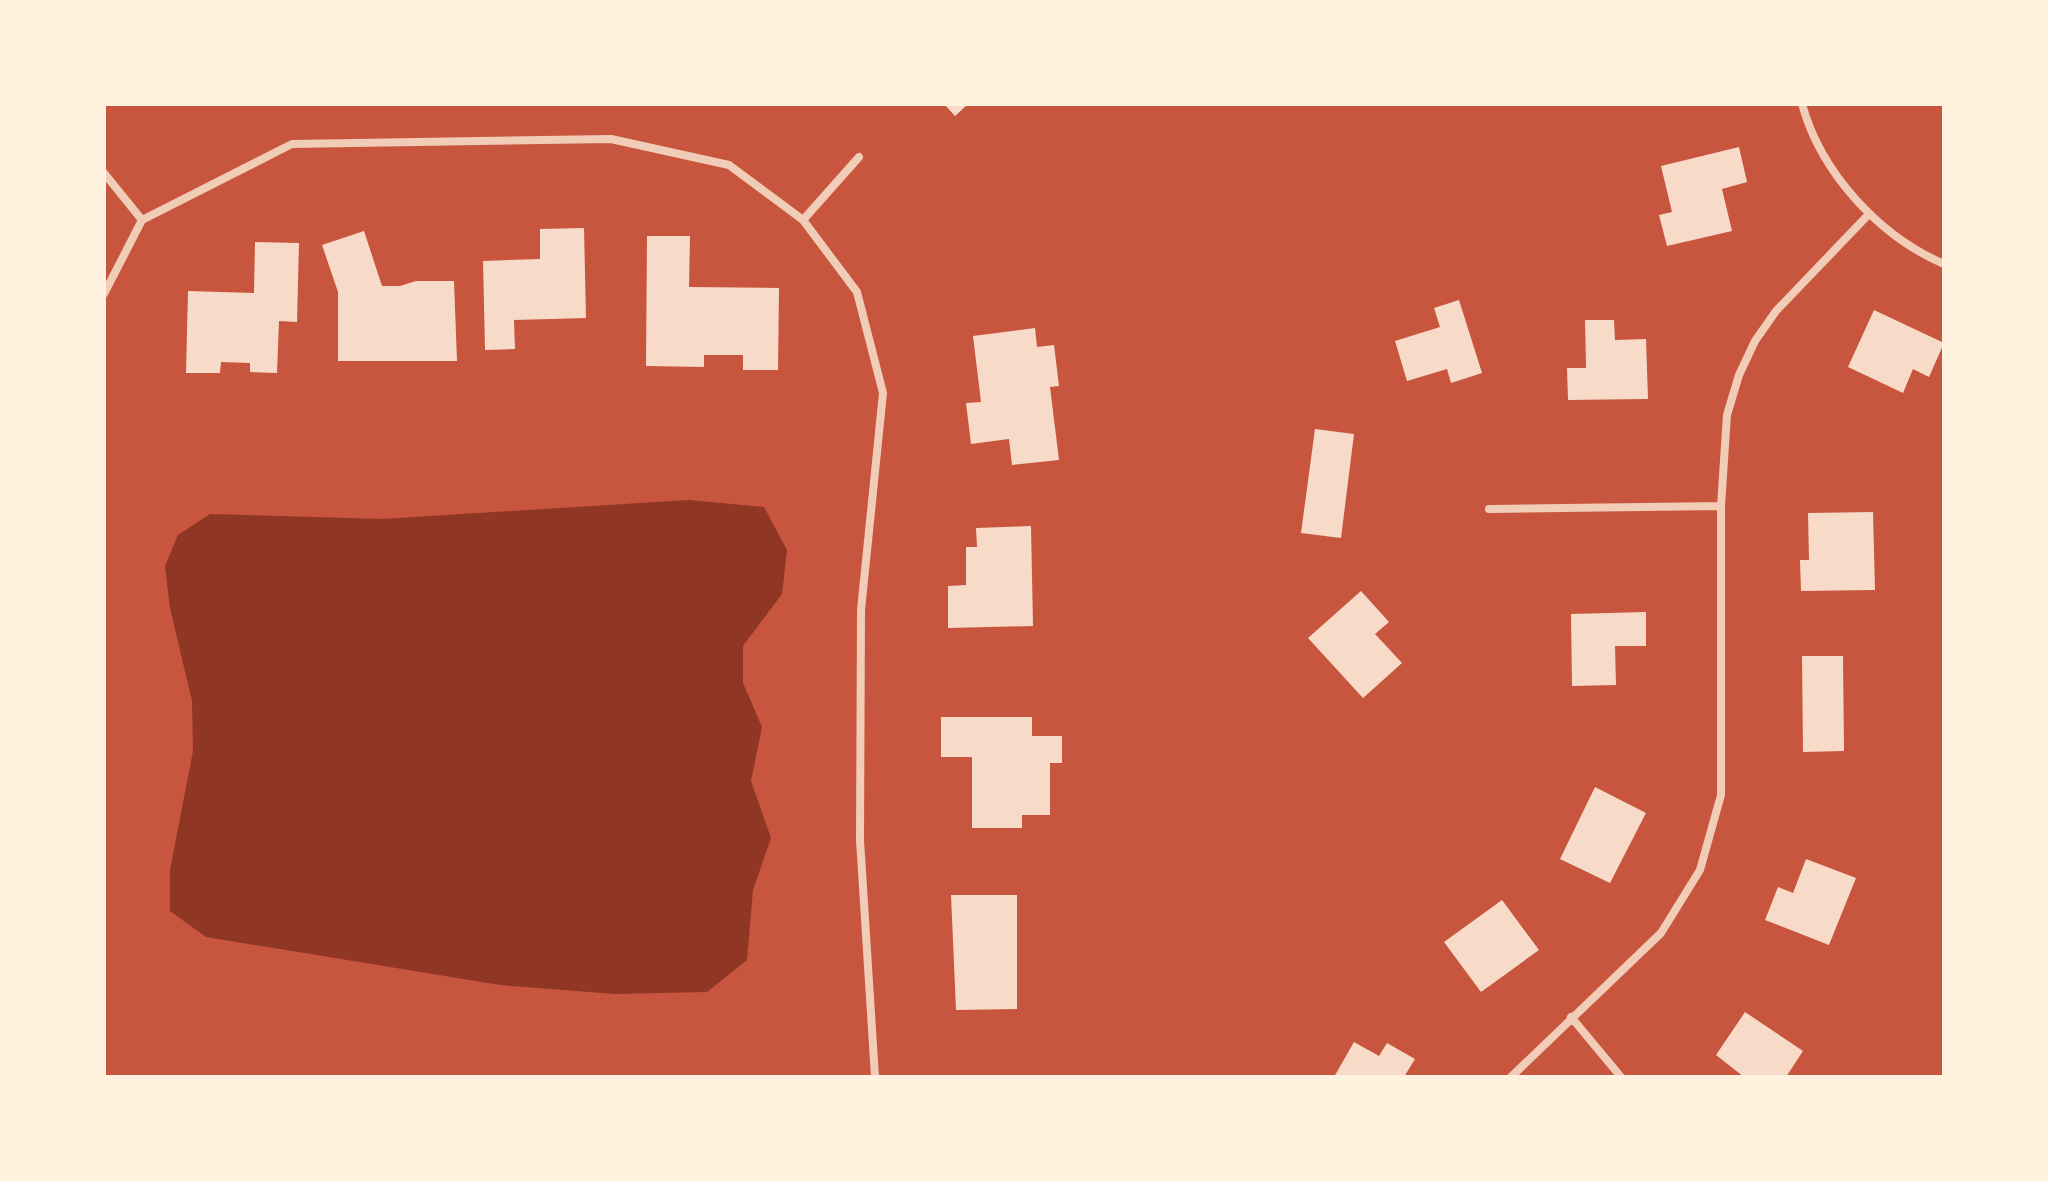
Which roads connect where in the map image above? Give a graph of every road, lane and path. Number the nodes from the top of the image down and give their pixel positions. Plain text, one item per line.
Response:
1 (1802, 104) edge
2 (859, 157) dead end
3 (104, 173) edge
4 (1869, 214) junction
5 (142, 220) junction
6 (803, 220) junction
7 (1944, 264) edge
8 (104, 294) edge
9 (1721, 506) junction
10 (1489, 509) dead end
11 (1571, 1017) junction
12 (875, 1077) edge
13 (1511, 1077) edge
14 (1621, 1077) edge

1 - 4 street
2 - 6 street
3 - 5 street
4 - 7 street
4 - 9 street
5 - 6 street
5 - 8 street
6 - 12 street
9 - 10 street
9 - 11 street
11 - 13 street
11 - 14 street

